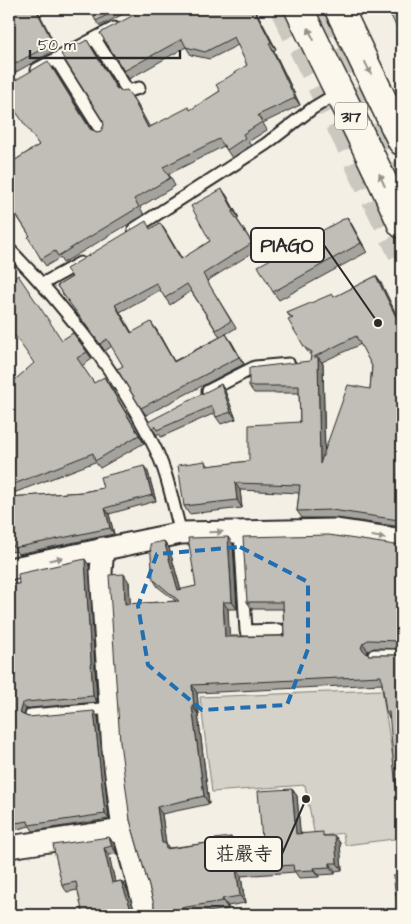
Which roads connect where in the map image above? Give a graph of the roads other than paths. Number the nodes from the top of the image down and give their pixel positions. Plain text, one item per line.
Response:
1 (299, 9) edge
2 (339, 9) edge
3 (124, 22) edge
4 (95, 39) junction
5 (56, 59) junction
6 (24, 76) edge
7 (139, 88) dead end
8 (338, 93) junction
9 (395, 105) edge
10 (102, 132) edge
11 (402, 141) edge
12 (402, 224) edge
13 (125, 235) edge
14 (11, 254) edge
15 (92, 256) edge
16 (42, 284) junction
17 (302, 364) edge
18 (195, 399) edge
19 (240, 531) junction
20 (181, 533) junction
21 (402, 540) edge
22 (103, 548) junction
23 (9, 569) edge
24 (279, 630) dead end
25 (374, 655) edge
26 (402, 655) edge
27 (112, 708) junction
28 (31, 715) edge
29 (123, 830) junction
30 (9, 846) edge
31 (147, 915) edge

8 -> 1 main road, 317
2 -> 9 main road, 317
3 - 4 lane
4 - 5 lane
4 - 7 lane
5 - 6 lane
5 - 10 lane
12 -> 8 main road, 317
8 - 13 lane
9 - 11 main road, 317
14 - 16 lane
15 - 16 lane
16 - 20 lane
17 - 18 lane
20 -> 19 street
19 -> 21 street
19 - 24 lane
20 - 22 street
23 -> 22 street
22 - 27 street
25 - 26 lane
27 - 28 lane
27 - 29 street
29 - 30 street
29 - 31 street

